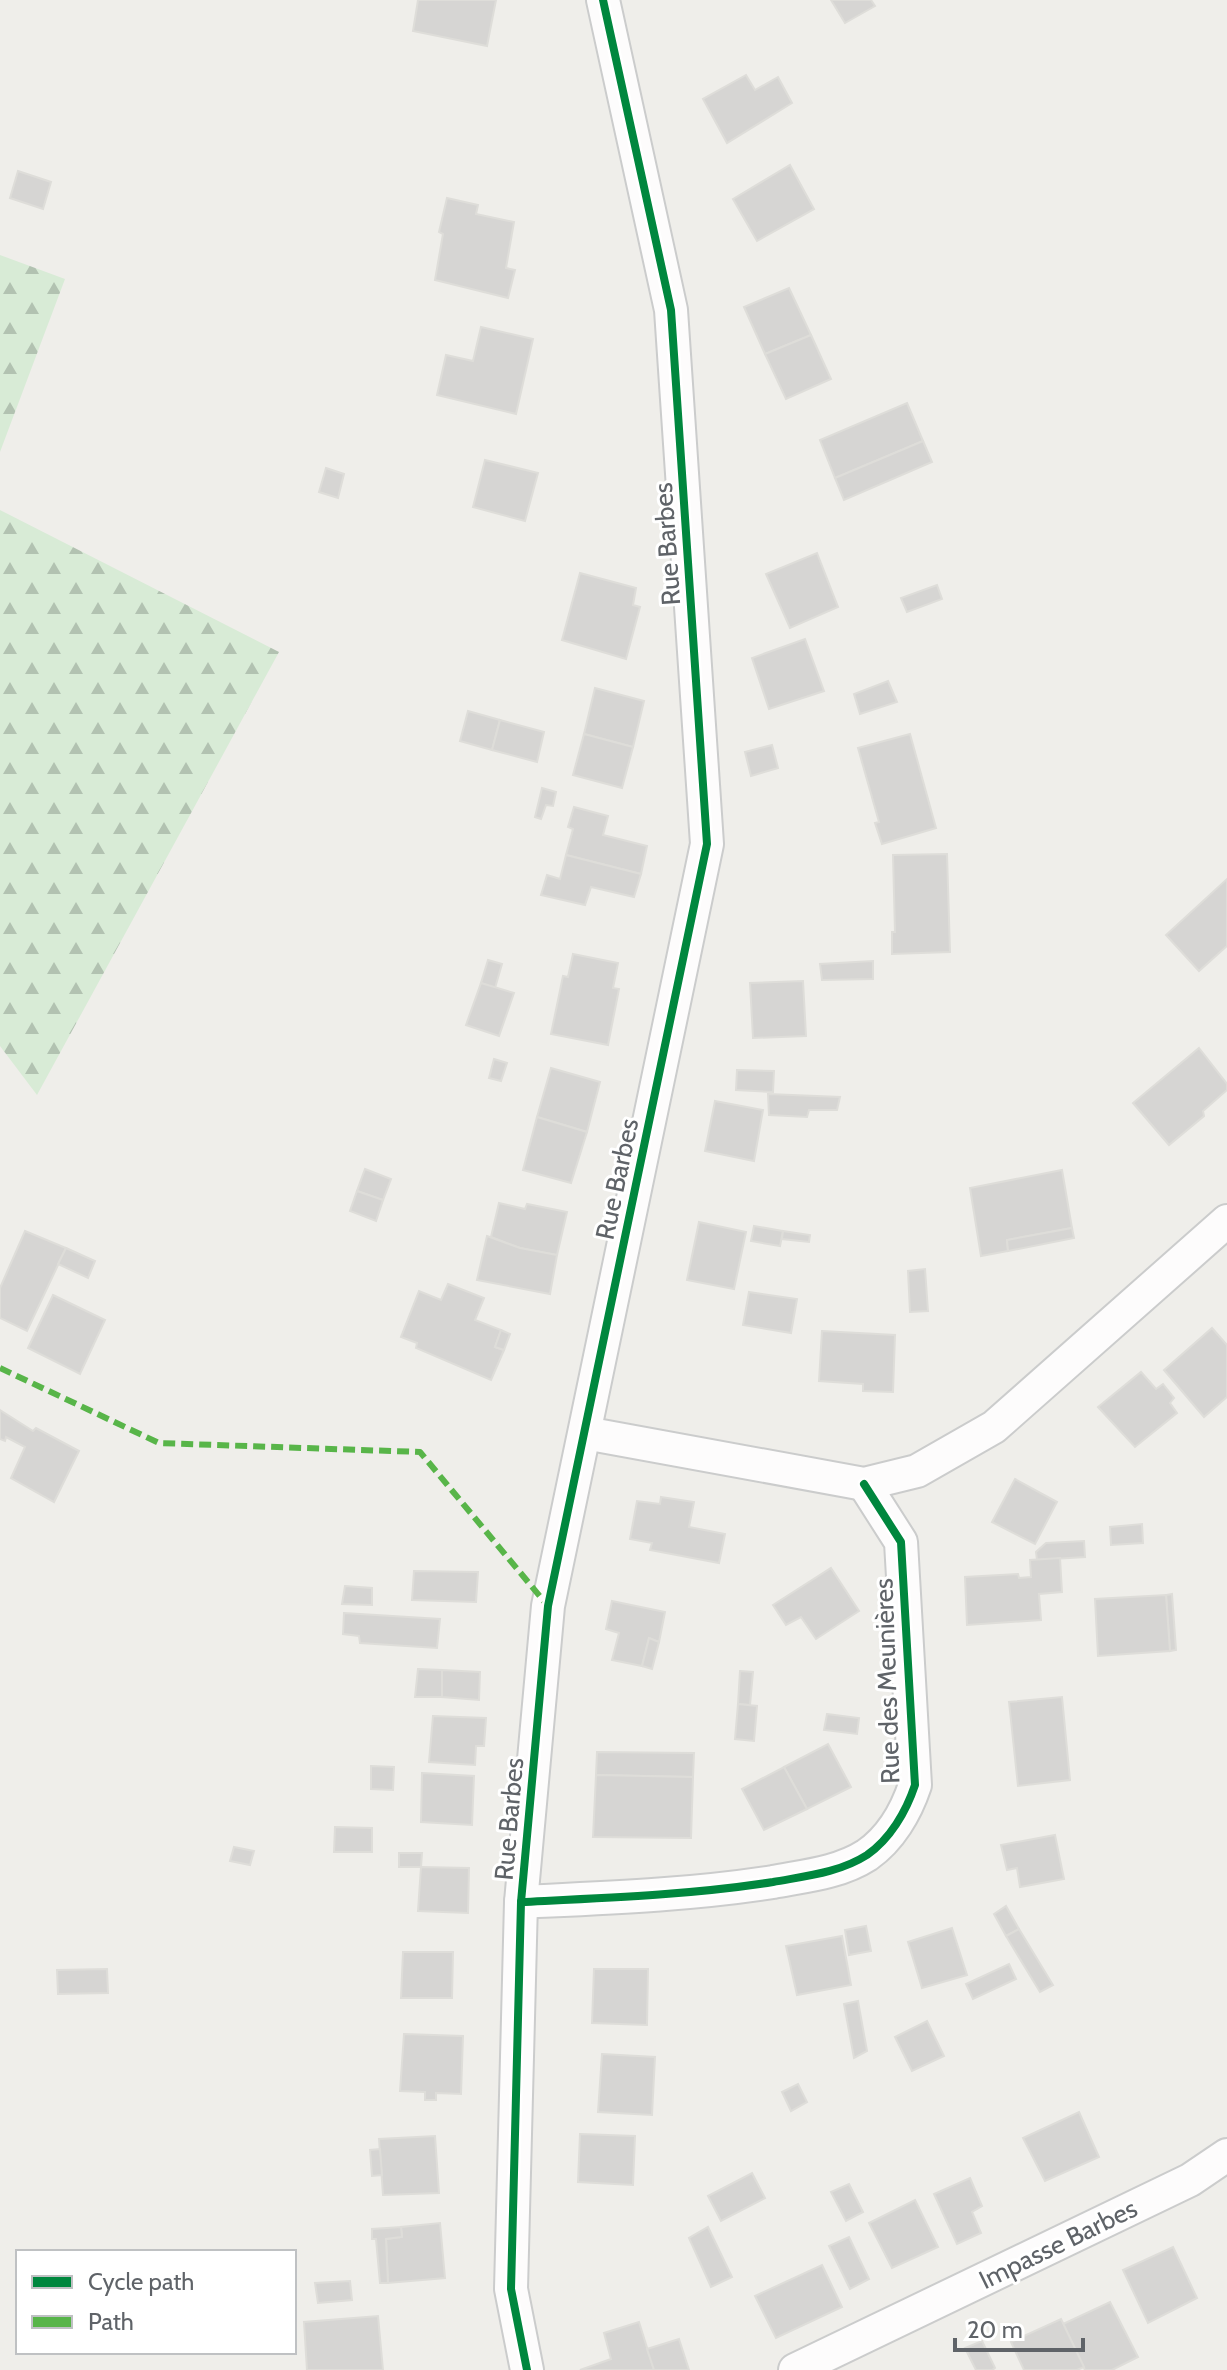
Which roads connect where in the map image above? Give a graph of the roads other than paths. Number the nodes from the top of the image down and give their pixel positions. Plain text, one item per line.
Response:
1 (603, 0) edge
2 (1227, 1221) edge
3 (585, 1433) junction
4 (864, 1484) junction
5 (521, 1902) junction
6 (1227, 2155) edge
7 (527, 2370) edge
8 (795, 2370) edge

1 - 3 street, Rue Barbes
2 - 4 street
3 - 4 street
3 - 5 street, Rue Barbes
4 - 5 street, Rue des Meunières
5 - 7 street, Rue Barbes
6 - 8 street, Impasse Barbes

